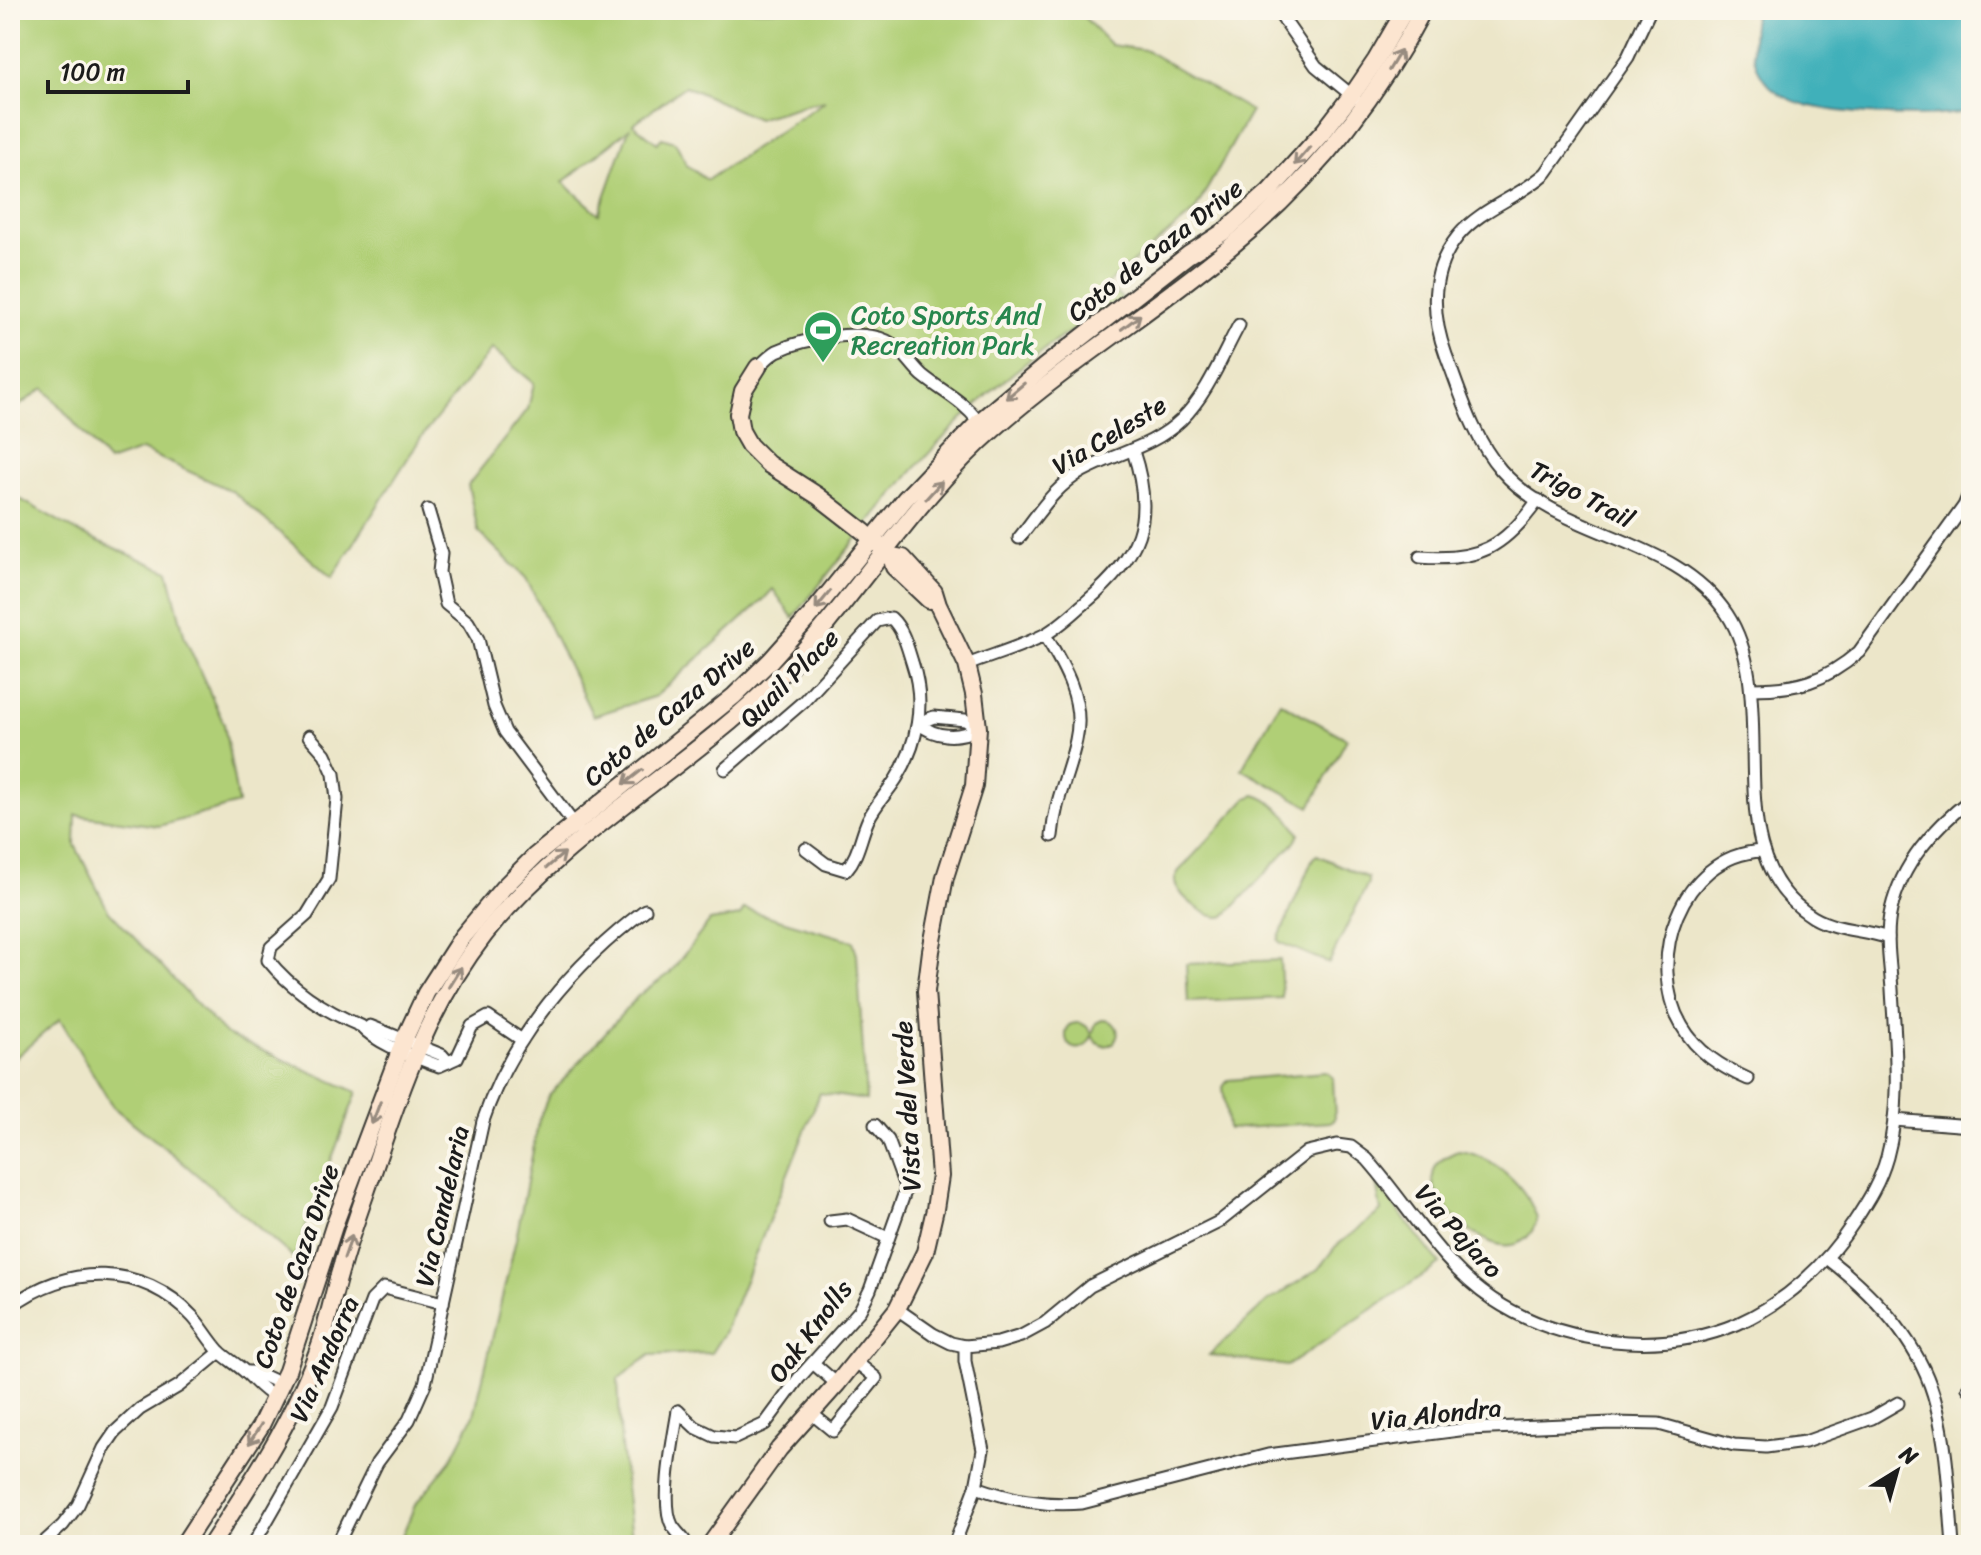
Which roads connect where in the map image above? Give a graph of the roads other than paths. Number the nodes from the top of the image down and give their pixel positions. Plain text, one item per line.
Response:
1 (1277, 10) edge
2 (1405, 10) edge
3 (1423, 10) edge
4 (1650, 10) edge
5 (1358, 100) junction
6 (1239, 325) dead end
7 (758, 367) joint
8 (979, 422) junction
9 (1133, 451) junction
10 (1971, 489) edge
11 (1538, 500) junction
12 (428, 510) dead end
13 (1019, 538) dead end
14 (882, 549) junction
15 (1420, 557) dead end
16 (1045, 635) junction
17 (967, 665) junction
18 (1751, 689) junction
19 (918, 723) junction
20 (978, 728) junction
21 (309, 736) dead end
22 (725, 769) dead end
23 (1971, 799) edge
24 (573, 823) junction
25 (1052, 836) dead end
26 (584, 838) junction
27 (806, 849) dead end
28 (1762, 851) junction
29 (645, 910) dead end
30 (1888, 938) junction
31 (522, 1040) junction
32 (409, 1048) junction
33 (1748, 1079) dead end
34 (1894, 1120) junction
35 (875, 1125) dead end
36 (1971, 1126) edge
37 (830, 1221) dead end
38 (888, 1238) junction
39 (1827, 1258) junction
40 (443, 1303) junction
41 (10, 1307) edge
42 (897, 1309) junction
43 (965, 1346) junction
44 (220, 1352) junction
45 (855, 1361) junction
46 (813, 1363) junction
47 (837, 1384) junction
48 (278, 1391) junction
49 (1898, 1403) dead end
50 (811, 1413) junction
51 (976, 1487) junction
52 (684, 1540) dead end
53 (41, 1545) edge
54 (183, 1545) edge
55 (211, 1545) edge
56 (253, 1545) edge
57 (337, 1545) edge
58 (710, 1545) edge
59 (954, 1545) edge
60 (1953, 1545) edge

1 - 5 street
2 - 5 main road, Coto de Caza Drive
5 -> 3 main road, Coto de Caza Drive
4 - 11 street, Trigo Trail
5 -> 8 main road, Coto de Caza Drive
14 -> 5 main road, Coto de Caza Drive
6 - 9 street, Via Celeste
7 - 8 street
7 - 14 main road, Vista del Verde
8 - 14 main road, Coto de Caza Drive
9 - 13 street, Via Celeste
9 - 16 street
10 - 18 street
11 - 15 street
11 - 18 street, Trigo Trail
12 - 24 street
14 - 17 main road, Vista del Verde
14 -> 24 main road, Coto de Caza Drive
14 - 26 main road, Coto de Caza Drive
16 - 17 street
16 - 25 street
17 - 20 main road, Vista del Verde
18 - 28 street, Trigo Trail
19 - 20 street
19 - 22 street, Quail Place
19 - 27 street
20 - 42 main road, Vista del Verde
21 - 32 street
23 - 30 street, Via Pajaro
24 - 26 street
24 - 32 main road, Coto de Caza Drive
32 -> 26 main road, Coto de Caza Drive
28 - 30 street, Trigo Trail
28 - 33 street
29 - 31 street, Via Candelaria
30 - 34 street, Via Pajaro
31 - 32 street
31 - 40 street, Via Candelaria
32 -> 48 main road, Coto de Caza Drive
55 -> 32 main road, Coto de Caza Drive
34 - 36 street
34 - 39 street, Via Pajaro
35 - 38 street, Oak Knolls
37 - 38 street
38 - 46 street, Oak Knolls
39 - 43 street, Via Pajaro
39 - 60 street
40 - 56 street, Via Andorra
40 - 57 street, Via Candelaria
41 - 44 street
42 - 43 street, Via Pajaro
42 - 45 main road, Vista del Verde
43 - 51 street
44 - 48 street
44 - 53 street
45 - 47 main road, Vista del Verde
45 - 50 street
46 - 47 street
46 - 52 street, Oak Knolls
47 - 50 main road, Vista del Verde
48 -> 54 main road, Coto de Caza Drive
49 - 51 street, Via Alondra
50 - 58 main road, Vista del Verde
51 - 59 street

